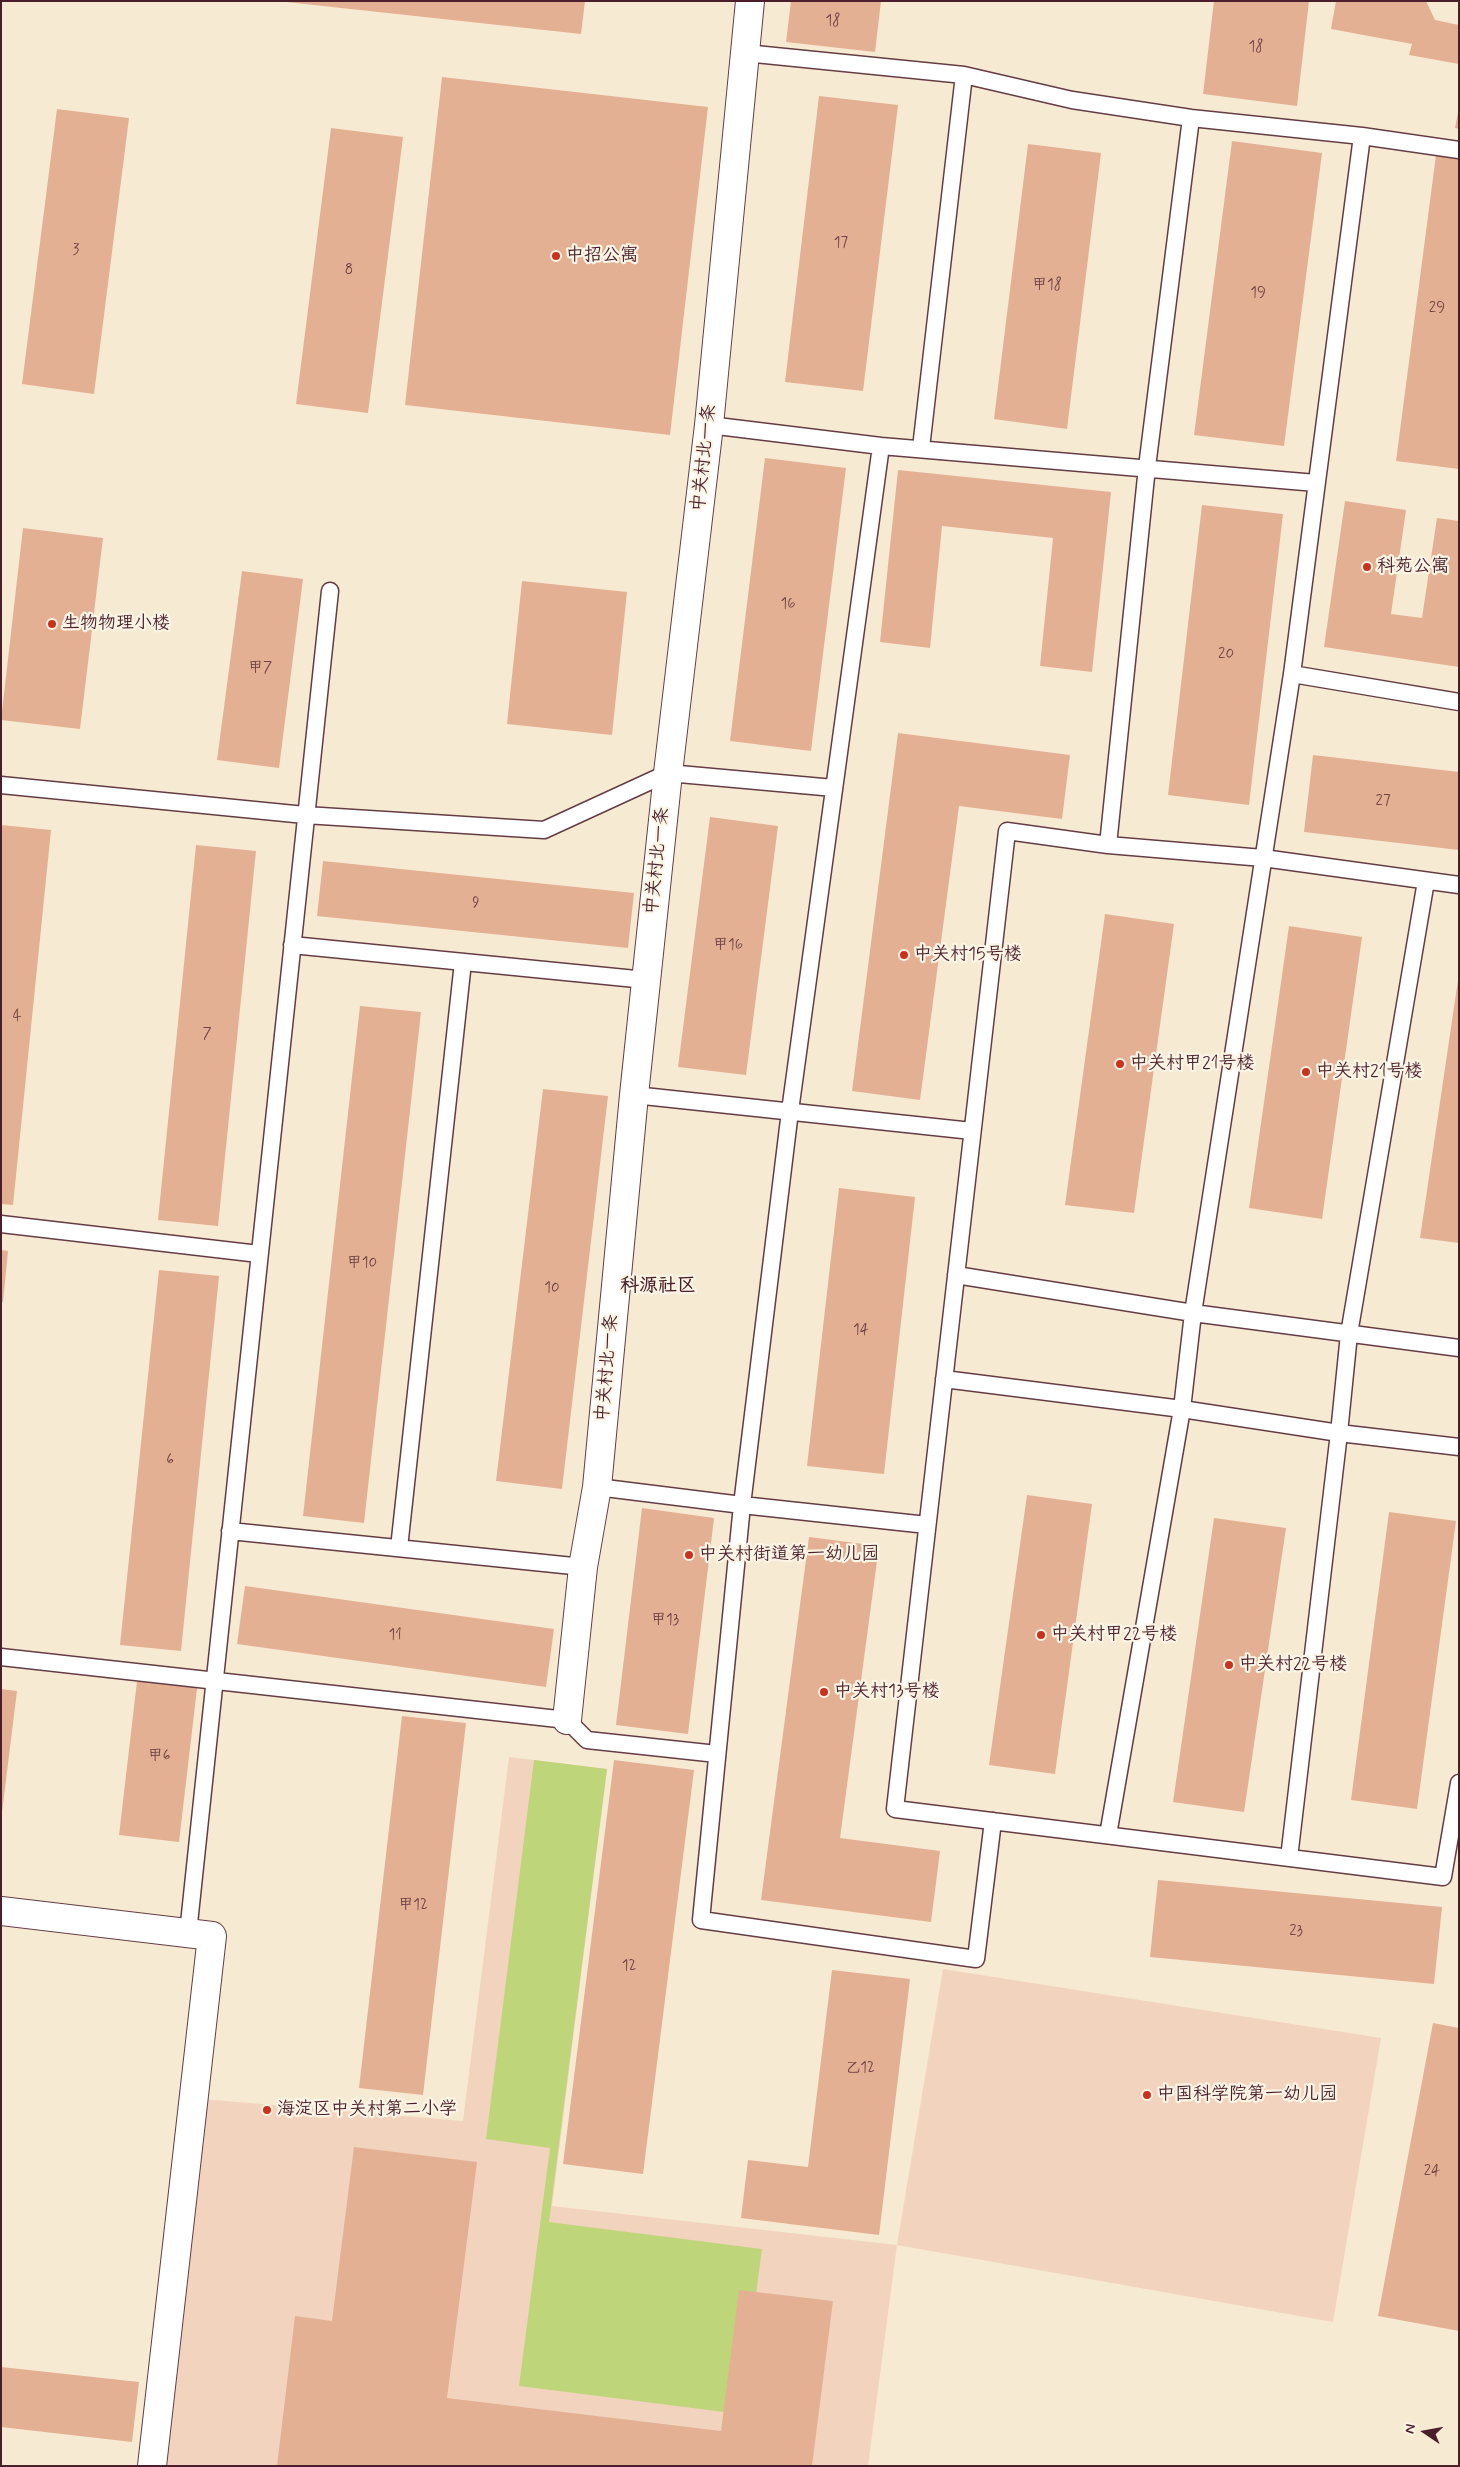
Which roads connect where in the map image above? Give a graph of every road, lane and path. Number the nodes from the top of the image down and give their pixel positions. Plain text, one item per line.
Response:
1 (750, 1) edge
2 (745, 53) junction
3 (964, 76) junction
4 (1191, 118) junction
5 (1362, 136) junction
6 (1459, 150) edge
7 (709, 425) junction
8 (881, 446) junction
9 (921, 448) junction
10 (1147, 467) junction
11 (1316, 483) junction
12 (330, 591) dead end
13 (1292, 674) junction
14 (1459, 702) edge
15 (668, 773) junction
16 (1, 785) edge
17 (834, 788) junction
18 (305, 815) junction
19 (1108, 845) junction
20 (1263, 858) junction
21 (1426, 880) junction
22 (1459, 885) edge
23 (292, 945) junction
24 (463, 962) junction
25 (646, 980) junction
26 (634, 1095) junction
27 (790, 1111) junction
28 (972, 1131) junction
29 (1, 1224) edge
30 (259, 1254) junction
31 (956, 1275) junction
32 (1193, 1312) junction
33 (1349, 1334) junction
34 (1459, 1348) edge
35 (944, 1380) junction
36 (1182, 1410) junction
37 (1340, 1433) junction
38 (1459, 1447) edge
39 (597, 1487) junction
40 (742, 1505) junction
41 (927, 1525) junction
42 (230, 1531) junction
43 (399, 1548) junction
44 (583, 1567) junction
45 (1, 1657) edge
46 (214, 1681) junction
47 (567, 1720) junction
48 (717, 1754) junction
49 (1459, 1783) edge
50 (994, 1821) junction
51 (1108, 1835) junction
52 (1289, 1858) junction
53 (1, 1911) edge
54 (188, 1933) junction
55 (152, 2466) edge

1 - 2 street, 中关村北一条
2 - 3 lane
2 - 7 street, 中关村北一条
3 - 4 lane
3 - 9 lane
4 - 5 lane
4 - 10 lane
5 - 6 lane
5 - 11 lane
7 - 8 lane
7 - 15 street, 中关村北一条
8 - 9 lane
8 - 17 lane
9 - 10 lane
10 - 11 lane
10 - 19 lane
11 - 13 lane
12 - 18 lane
13 - 14 lane
13 - 20 lane
15 - 17 lane
15 - 18 lane
15 - 25 street, 中关村北一条
16 - 18 lane
17 - 27 lane
18 - 23 lane
19 - 20 lane
19 - 28 lane
20 - 21 lane
20 - 32 lane
21 - 22 lane
21 - 33 lane
23 - 24 lane
23 - 30 lane
24 - 25 lane
24 - 43 lane
25 - 26 street, 中关村北一条
26 - 27 lane
26 - 39 street, 中关村北一条
27 - 28 lane
27 - 40 lane
28 - 31 lane
29 - 30 lane
30 - 42 lane
31 - 32 lane
31 - 35 lane
32 - 33 lane
32 - 36 lane
33 - 34 lane
33 - 37 lane
35 - 36 lane
35 - 41 lane
36 - 37 lane
36 - 51 lane
37 - 38 lane
37 - 52 lane
39 - 40 lane
39 - 44 street, 中关村北一条
40 - 41 lane
40 - 48 lane
41 - 50 lane
42 - 43 lane
42 - 46 lane
43 - 44 lane
44 - 47 street, 中关村北一条
45 - 46 lane
46 - 47 lane
46 - 54 lane
47 - 48 lane
48 - 50 lane
49 - 52 lane
50 - 51 lane
51 - 52 lane
53 - 54 street
54 - 55 street

